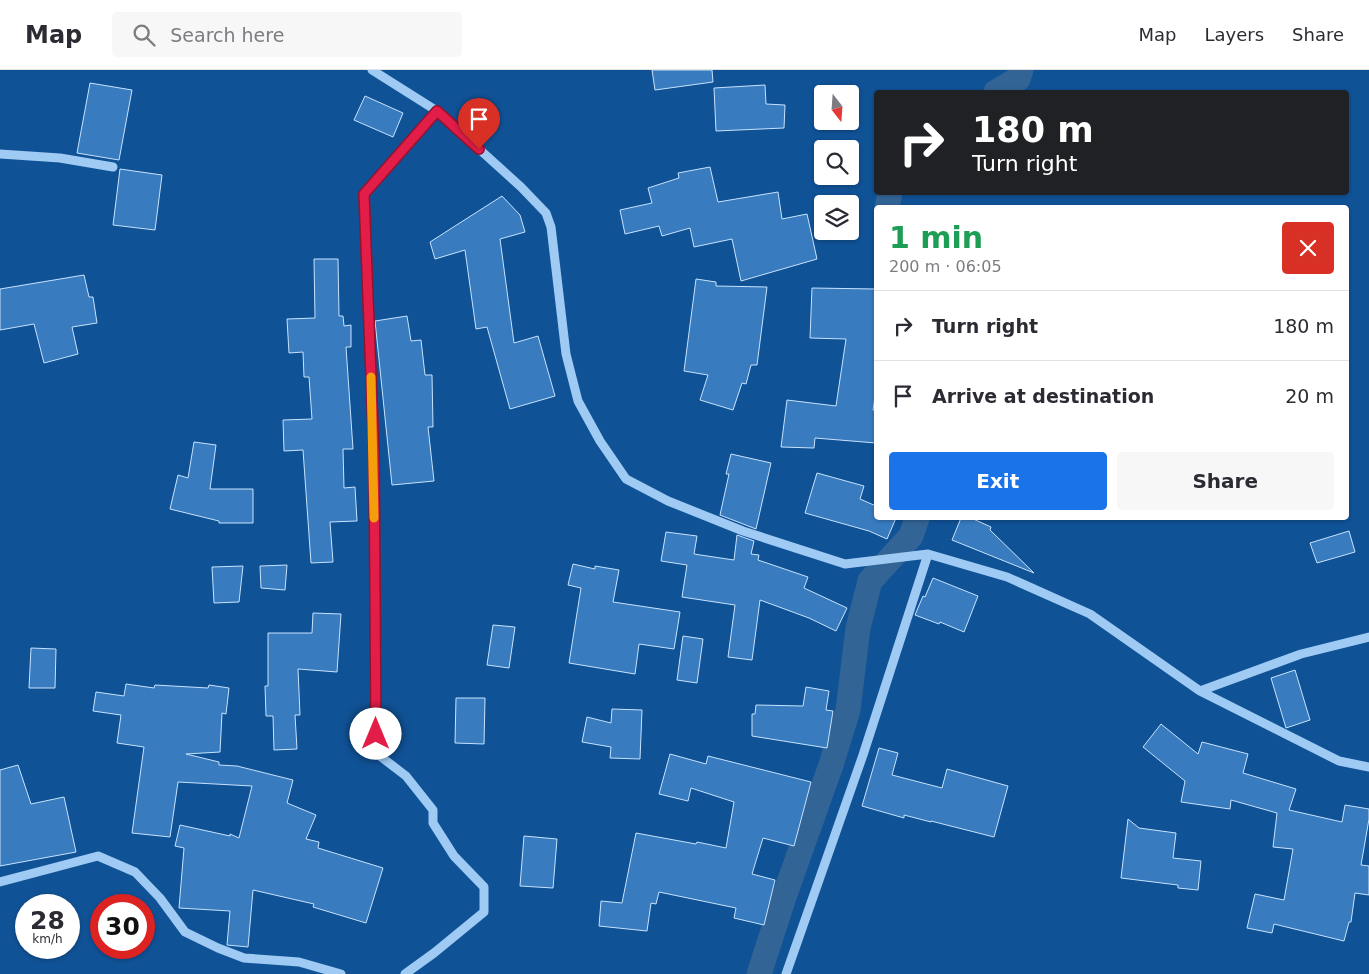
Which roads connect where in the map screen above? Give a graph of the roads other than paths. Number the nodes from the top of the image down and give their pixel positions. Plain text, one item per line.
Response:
1 (372, 70) edge
2 (437, 111) junction
3 (0, 154) edge
4 (113, 167) dead end
5 (928, 554) junction
6 (1369, 638) edge
7 (1200, 691) junction
8 (1369, 767) edge
9 (0, 882) edge
10 (340, 974) edge
11 (405, 974) edge
12 (786, 974) edge

1 - 2 street
2 - 5 street
2 - 11 street
3 - 4 street
5 - 7 street
5 - 12 street
6 - 7 street
7 - 8 street
9 - 10 street

